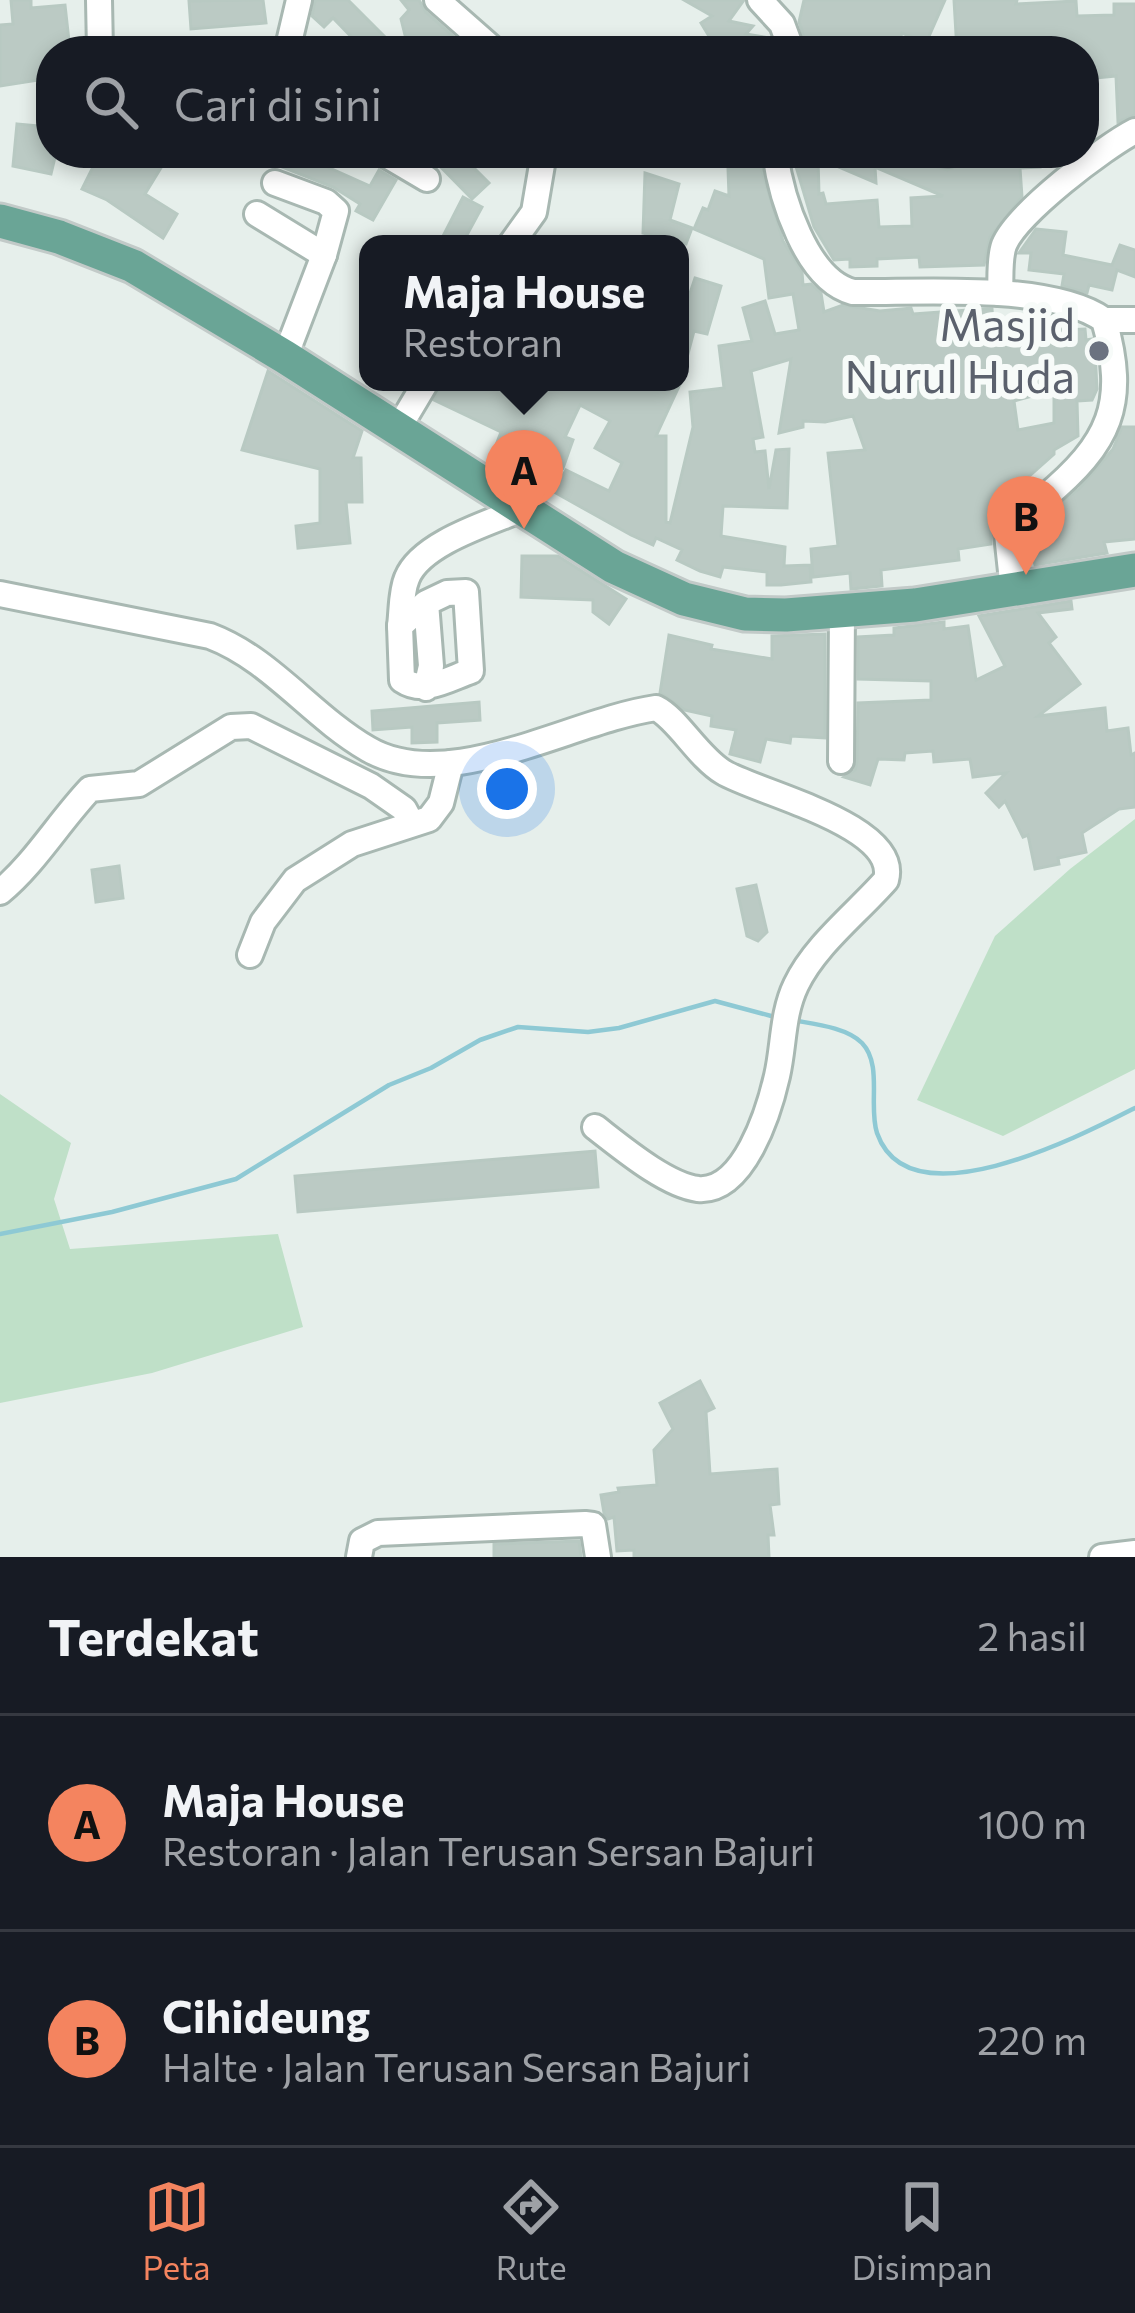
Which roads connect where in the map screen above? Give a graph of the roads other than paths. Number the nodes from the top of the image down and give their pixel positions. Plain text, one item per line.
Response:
1 (99, 0) edge
2 (299, 0) edge
3 (436, 0) edge
4 (760, 0) edge
5 (100, 36) edge
6 (291, 36) edge
7 (478, 36) edge
8 (786, 36) edge
9 (1135, 131) edge
10 (1099, 154) edge
11 (408, 168) edge
12 (541, 168) edge
13 (778, 168) edge
14 (1081, 168) edge
15 (427, 179) dead end
16 (275, 182) dead end
17 (257, 214) dead end
18 (0, 220) edge
19 (517, 235) edge
20 (324, 255) junction
21 (1000, 293) junction
22 (1104, 320) junction
23 (1135, 320) edge
24 (285, 357) junction
25 (421, 391) edge
26 (398, 429) junction
27 (522, 509) junction
28 (1135, 570) edge
29 (1013, 590) junction
30 (0, 594) edge
31 (426, 603) junction
32 (842, 610) junction
33 (400, 626) junction
34 (426, 688) junction
35 (842, 761) dead end
36 (451, 763) junction
37 (412, 824) junction
38 (0, 892) edge
39 (250, 956) dead end
40 (596, 1127) dead end
41 (1135, 1552) edge
42 (359, 1557) edge
43 (598, 1557) edge
44 (1102, 1557) edge

1 - 5 street
2 - 6 street
3 - 7 street
4 - 8 street
9 - 10 street
11 - 15 street
12 - 19 street
13 - 21 street
14 - 21 street
16 - 20 street
17 - 20 street
18 - 24 main road
20 - 24 street
21 - 22 street
22 - 23 street
22 - 29 street
24 - 26 main road
25 - 26 street
26 - 27 main road
27 - 32 main road
27 - 33 street
28 - 29 main road
29 - 32 main road
30 - 36 street
31 - 33 street
31 - 34 street
31 - 34 street
32 - 35 street
33 - 34 street
36 - 37 street
36 - 40 street
37 - 38 street
37 - 39 street
41 - 44 street
42 - 43 street

